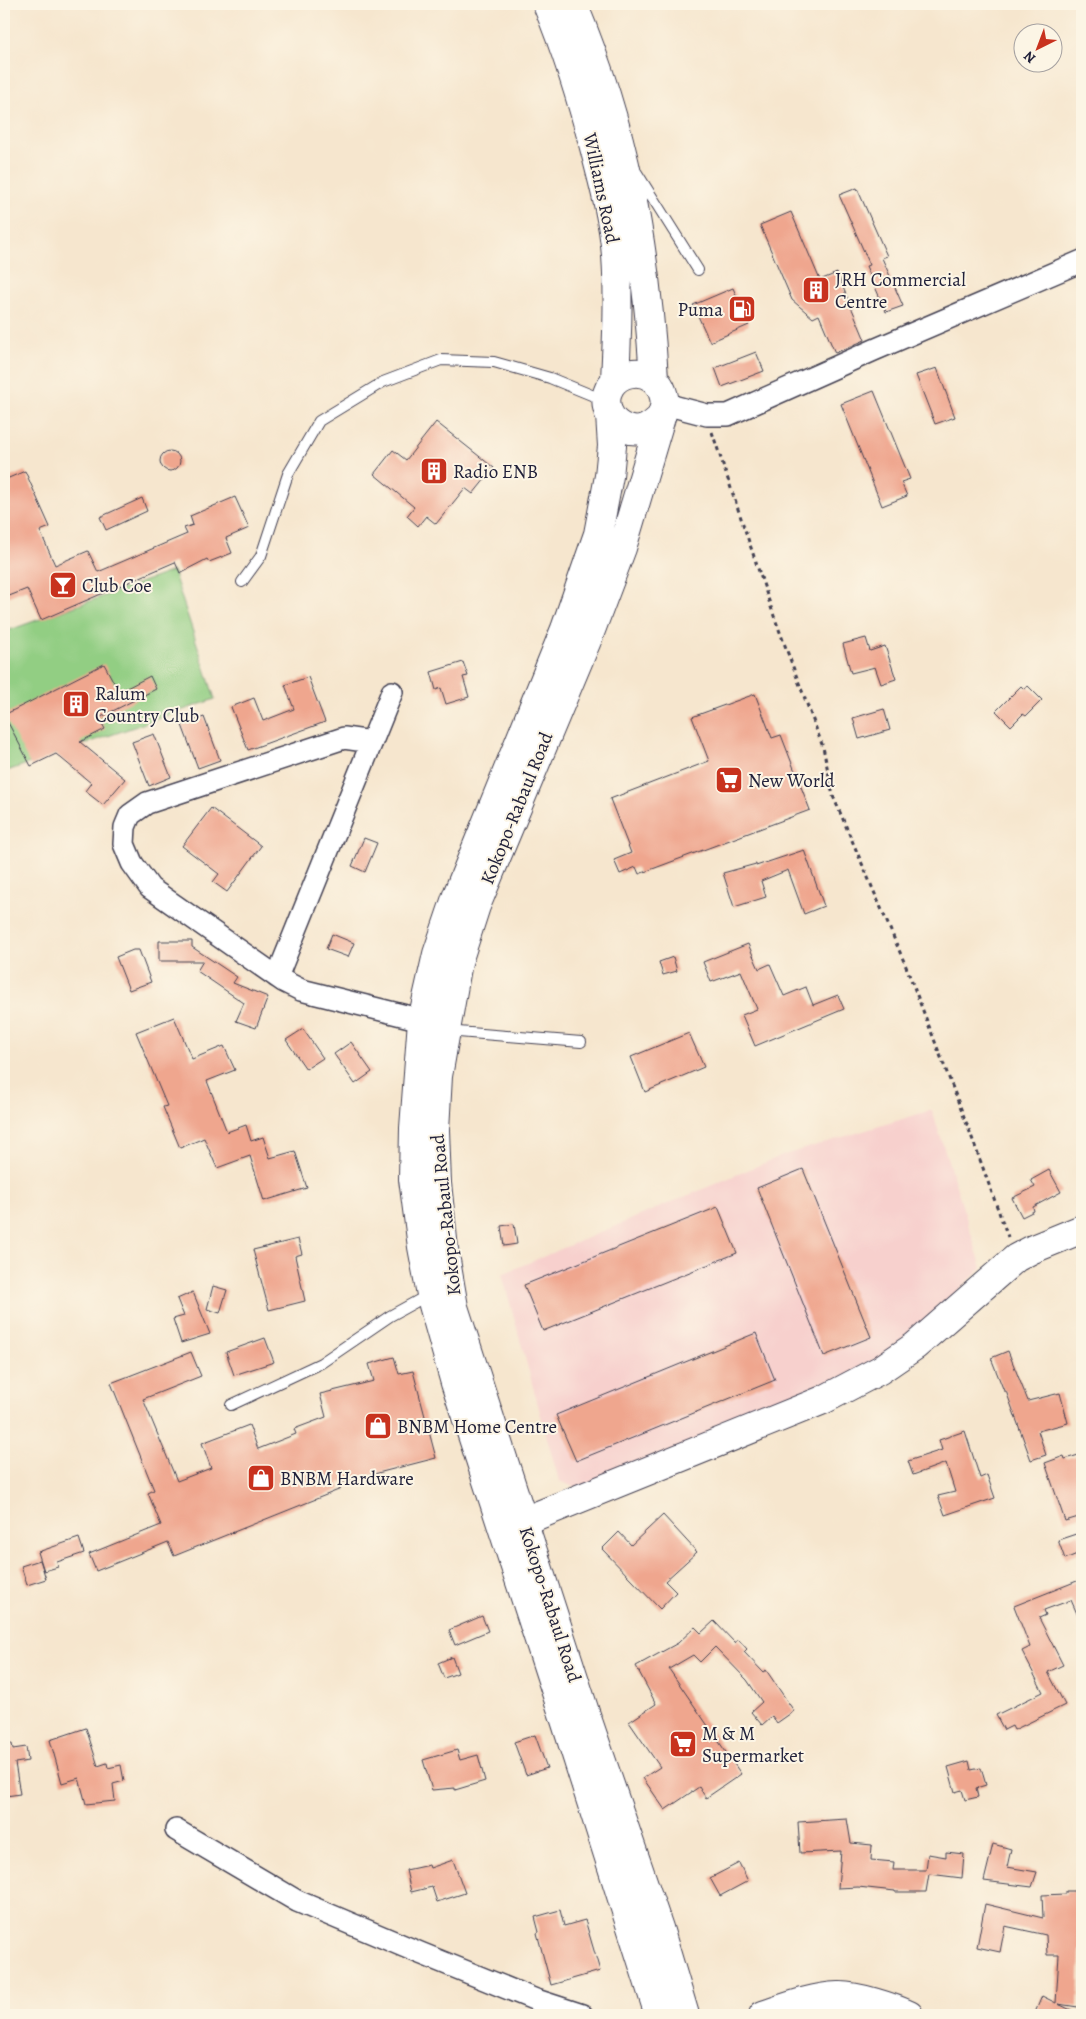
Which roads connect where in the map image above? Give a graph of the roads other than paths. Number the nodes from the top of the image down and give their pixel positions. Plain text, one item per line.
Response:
1 (548, 4) edge
2 (573, 4) edge
3 (623, 151) junction
4 (1082, 261) edge
5 (698, 270) dead end
6 (654, 378) junction
7 (611, 399) junction
8 (663, 411) junction
9 (242, 582) dead end
10 (392, 692) dead end
11 (372, 742) junction
12 (276, 977) junction
13 (433, 1025) junction
14 (581, 1042) dead end
15 (1082, 1229) edge
16 (431, 1294) junction
17 (231, 1405) dead end
18 (524, 1521) junction
19 (176, 1830) dead end
20 (582, 2015) edge
21 (659, 2015) edge
22 (685, 2015) edge
23 (763, 2015) edge
24 (909, 2015) edge

1 - 7 main road, Williams Road
2 - 3 main road, Williams Road
3 - 5 lane
3 - 6 main road, Williams Road
4 - 8 street
6 - 7 main road
6 - 8 main road
7 - 8 main road
7 - 9 lane
7 - 13 main road, Kokopo-Rabaul Road
8 - 13 main road, Kokopo-Rabaul Road
10 - 11 street
11 - 12 street
11 - 12 street
12 - 13 street
13 - 14 lane
13 - 16 main road, Kokopo-Rabaul Road
13 - 18 main road, Kokopo-Rabaul Road
15 - 18 main road
16 - 17 lane
16 - 21 main road, Kokopo-Rabaul Road
18 - 22 main road, Kokopo-Rabaul Road
19 - 20 street
23 - 24 main road

